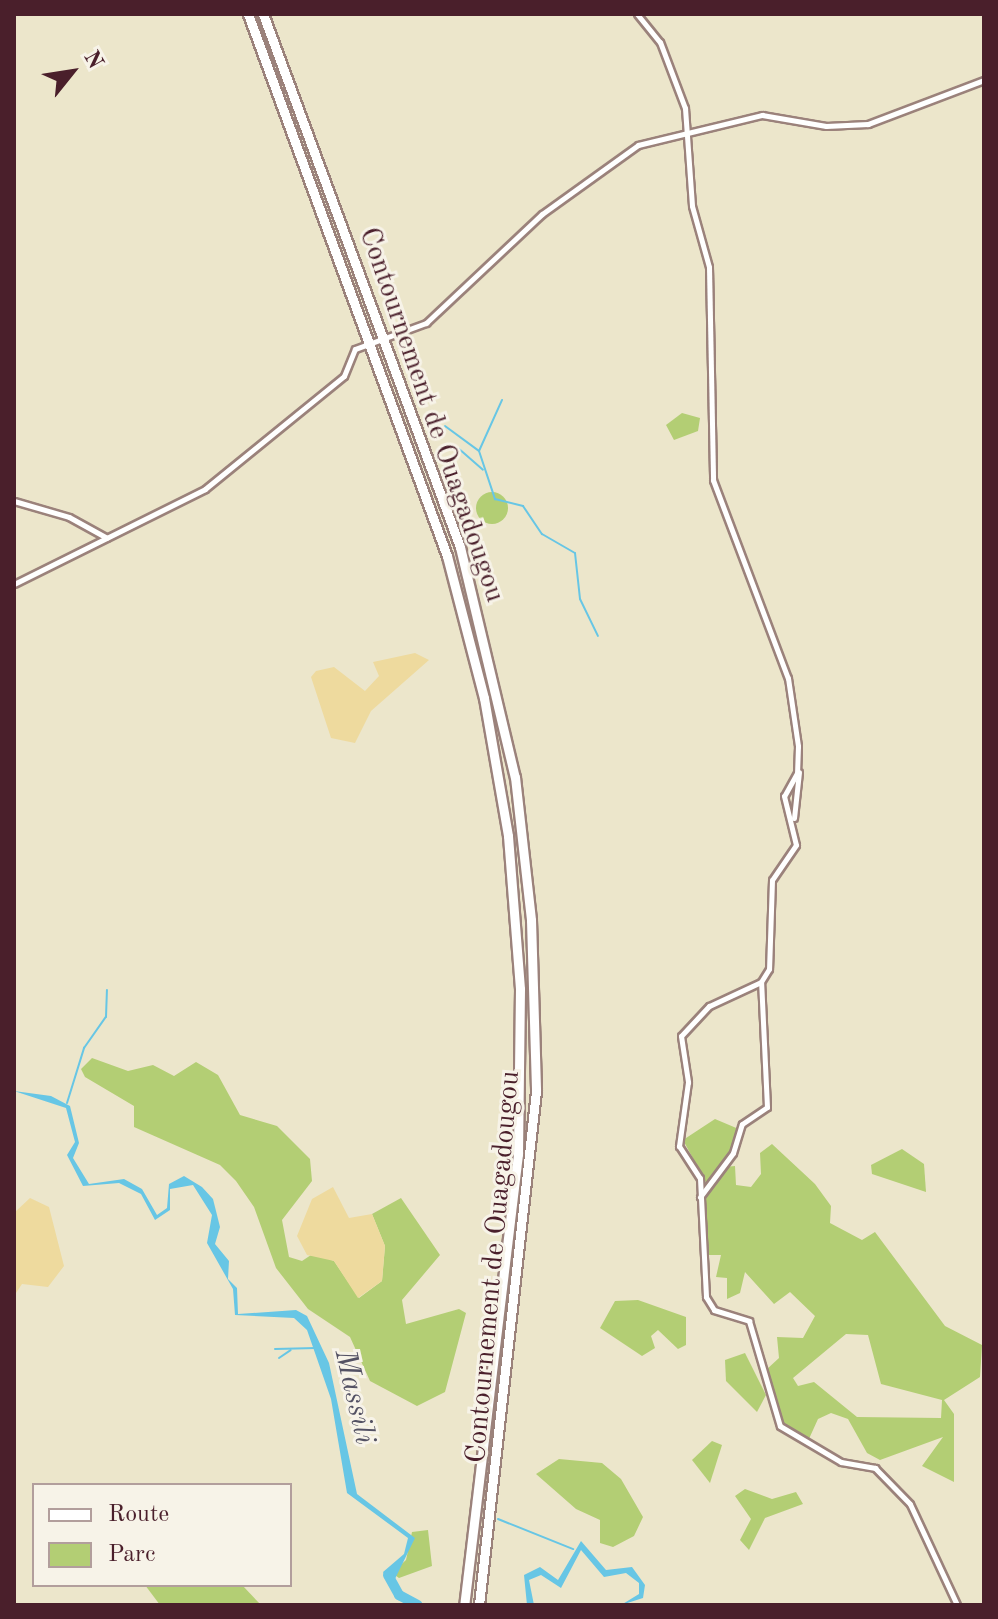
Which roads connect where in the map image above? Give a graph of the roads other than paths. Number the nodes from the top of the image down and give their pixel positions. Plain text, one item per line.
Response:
1 (248, 14) edge
2 (263, 14) edge
3 (637, 14) edge
4 (984, 80) edge
5 (688, 134) junction
6 (382, 336) junction
7 (369, 341) junction
8 (14, 501) edge
9 (107, 539) junction
10 (14, 584) edge
11 (798, 767) junction
12 (793, 822) junction
13 (761, 982) junction
14 (700, 1198) junction
15 (464, 1602) edge
16 (479, 1603) edge
17 (957, 1605) edge

1 - 7 highway, Contournement de Ouagadougou
2 - 6 highway, Contournement de Ouagadougou
3 - 5 street
4 - 5 street
5 - 6 street
5 - 11 street
6 - 7 street
6 - 16 highway, Contournement de Ouagadougou
7 - 9 street
7 - 15 highway, Contournement de Ouagadougou
8 - 9 street
9 - 10 street
11 - 12 street
11 - 12 street
12 - 13 street
13 - 14 street
13 - 14 street
14 - 17 street

